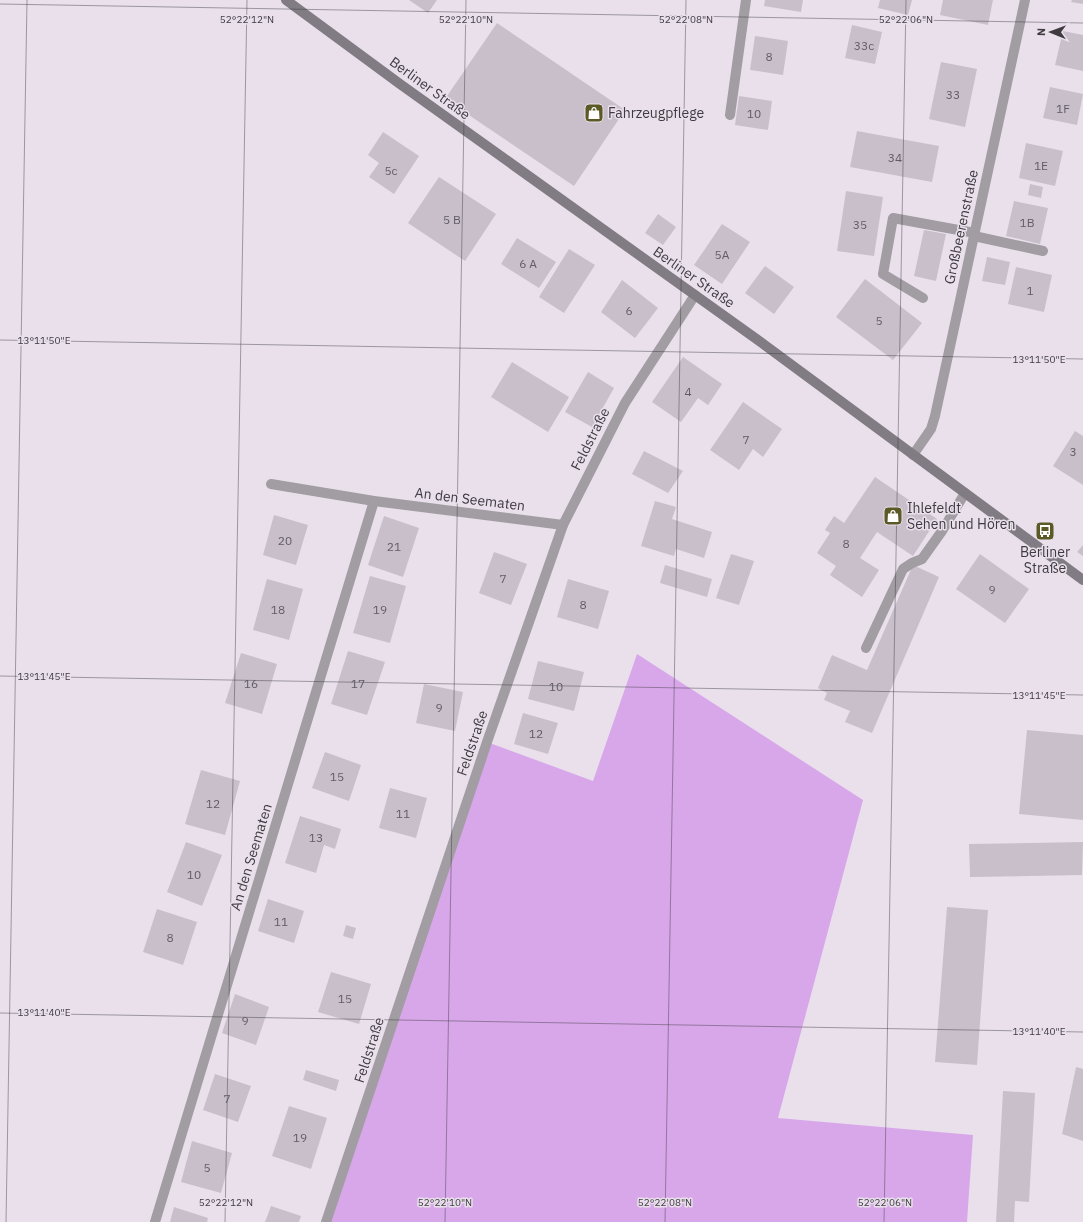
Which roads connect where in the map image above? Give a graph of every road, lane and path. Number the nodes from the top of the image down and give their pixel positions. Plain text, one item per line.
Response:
1 (286, 0) edge
2 (746, 0) edge
3 (1025, 0) edge
4 (730, 115) dead end
5 (974, 234) junction
6 (1043, 251) dead end
7 (696, 295) junction
8 (923, 298) dead end
9 (913, 455) junction
10 (271, 484) dead end
11 (965, 493) junction
12 (374, 501) junction
13 (563, 525) junction
14 (1083, 580) edge
15 (866, 648) dead end
16 (155, 1222) edge
17 (326, 1222) edge

1 - 7 main road, Berliner Straße
2 - 4 street
3 - 5 street, Großbeerenstraße
5 - 6 street
5 - 8 street
5 - 9 street, Großbeerenstraße
7 - 9 main road, Berliner Straße
7 - 13 street, Feldstraße
9 - 11 main road, Berliner Straße
10 - 12 street, An den Seematen
11 - 14 main road, Berliner Straße
11 - 15 street
12 - 13 street, An den Seematen
12 - 16 street, An den Seematen
13 - 17 street, Feldstraße

